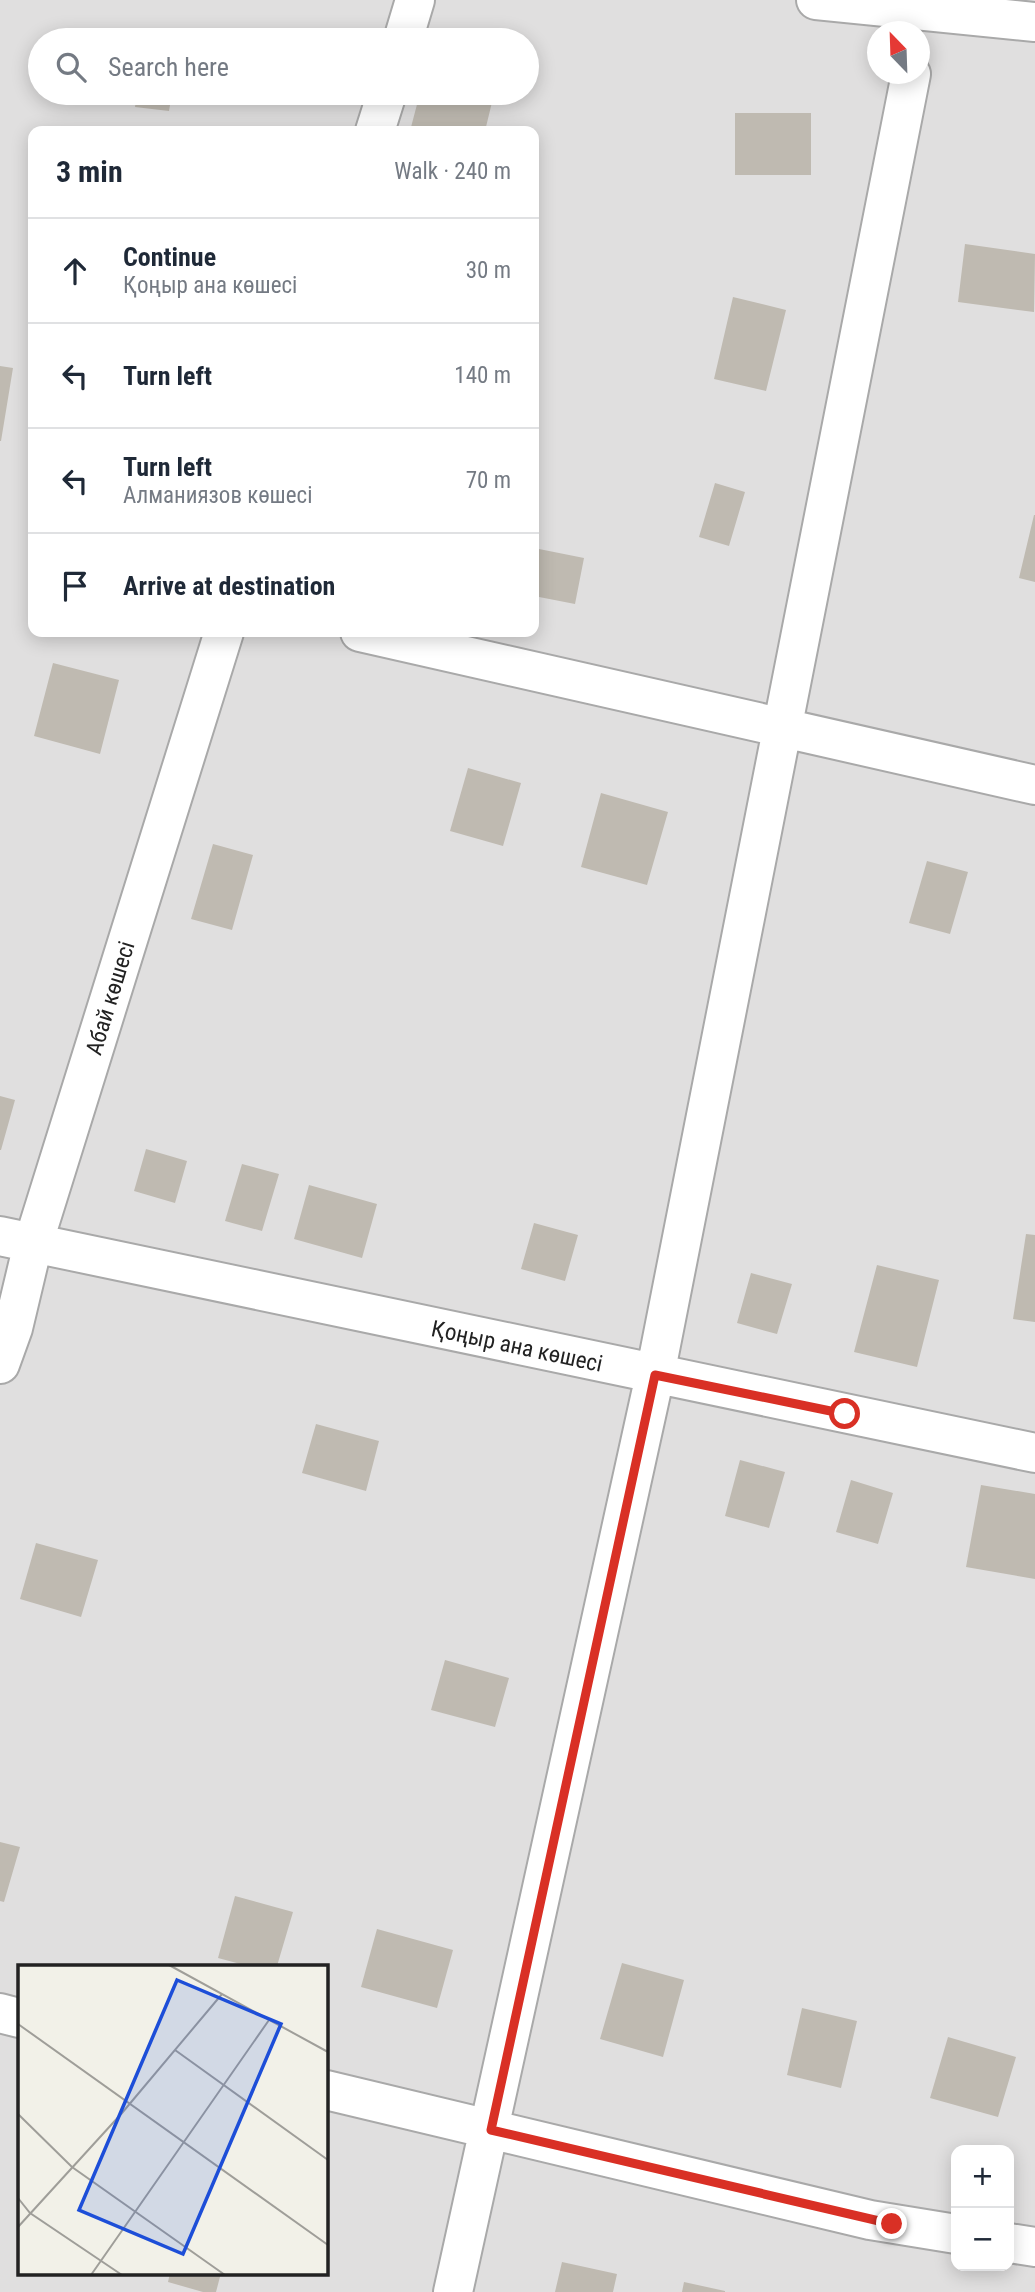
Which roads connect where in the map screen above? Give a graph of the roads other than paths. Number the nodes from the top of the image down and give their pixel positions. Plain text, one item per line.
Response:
1 (415, 0) edge
2 (816, 0) edge
3 (917, 21) edge
4 (930, 22) edge
5 (1035, 22) edge
6 (407, 28) edge
7 (909, 84) edge
8 (383, 105) edge
9 (377, 126) edge
10 (222, 637) edge
11 (382, 637) edge
12 (782, 729) junction
13 (1035, 785) edge
14 (17, 1240) edge
15 (0, 1364) edge
16 (655, 1375) junction
17 (1035, 1453) edge
18 (0, 2013) edge
19 (18, 2018) edge
20 (327, 2090) edge
21 (491, 2130) junction
22 (951, 2233) edge
23 (1014, 2244) edge
24 (1035, 2247) edge
25 (453, 2292) edge

1 - 6 street
2 - 3 street
4 - 5 street
7 - 12 street
8 - 9 street
10 - 14 street, Абай көшесі
11 - 12 street
12 - 13 street
12 - 16 street
14 - 15 street, Абай көшесі
14 - 16 street, Қоңыр ана көшесі
16 - 17 street, Қоңыр ана көшесі
16 - 21 street
18 - 19 street
20 - 21 street
21 - 22 street
21 - 25 street
23 - 24 street

